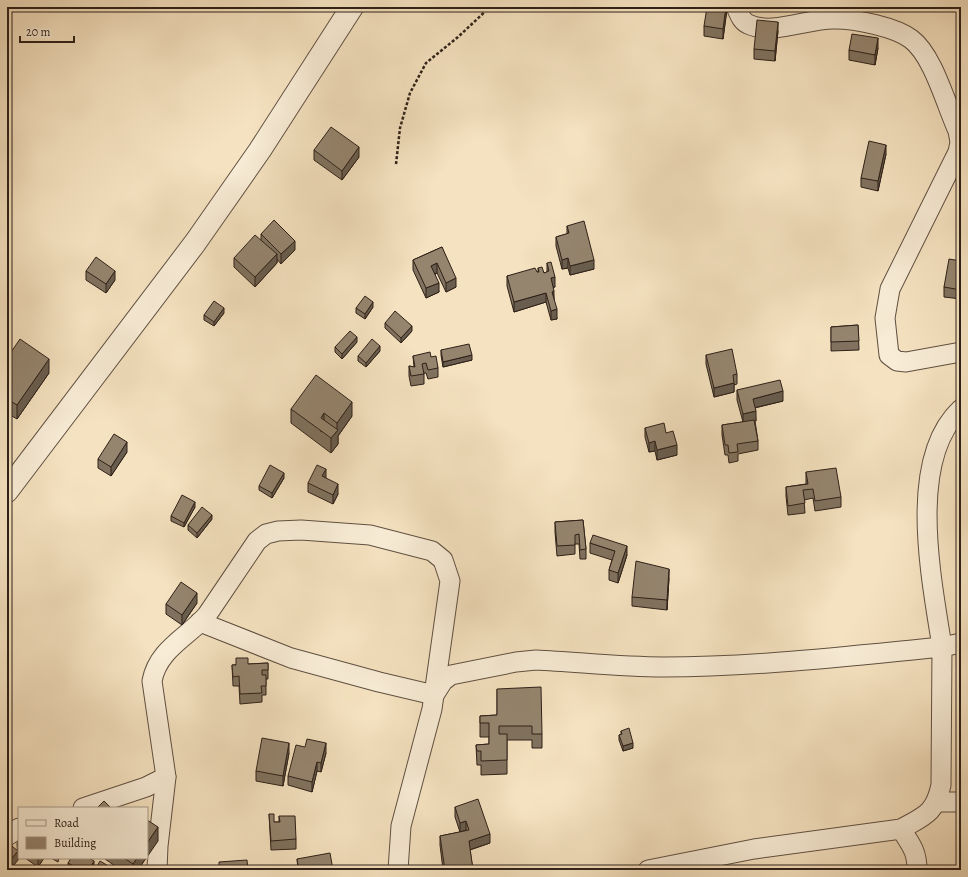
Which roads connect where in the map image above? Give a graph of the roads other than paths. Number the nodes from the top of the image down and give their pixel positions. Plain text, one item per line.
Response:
1 (352, 7) edge
2 (736, 7) edge
3 (961, 352) edge
4 (961, 409) edge
5 (7, 491) edge
6 (200, 622) junction
7 (961, 643) edge
8 (942, 647) junction
9 (434, 694) junction
10 (166, 777) junction
11 (937, 802) junction
12 (961, 802) edge
13 (86, 807) edge
14 (18, 829) edge
15 (901, 829) junction
16 (7, 836) edge
17 (157, 870) edge
18 (398, 870) edge
19 (648, 870) edge
20 (917, 870) edge

1 - 5 street
2 - 3 street
4 - 8 street
6 - 9 street
6 - 9 street
6 - 10 street
7 - 8 street
8 - 9 street
8 - 11 street
9 - 18 street
10 - 13 street
10 - 17 street
11 - 12 street
11 - 15 street
14 - 16 street
15 - 19 street
15 - 20 street

